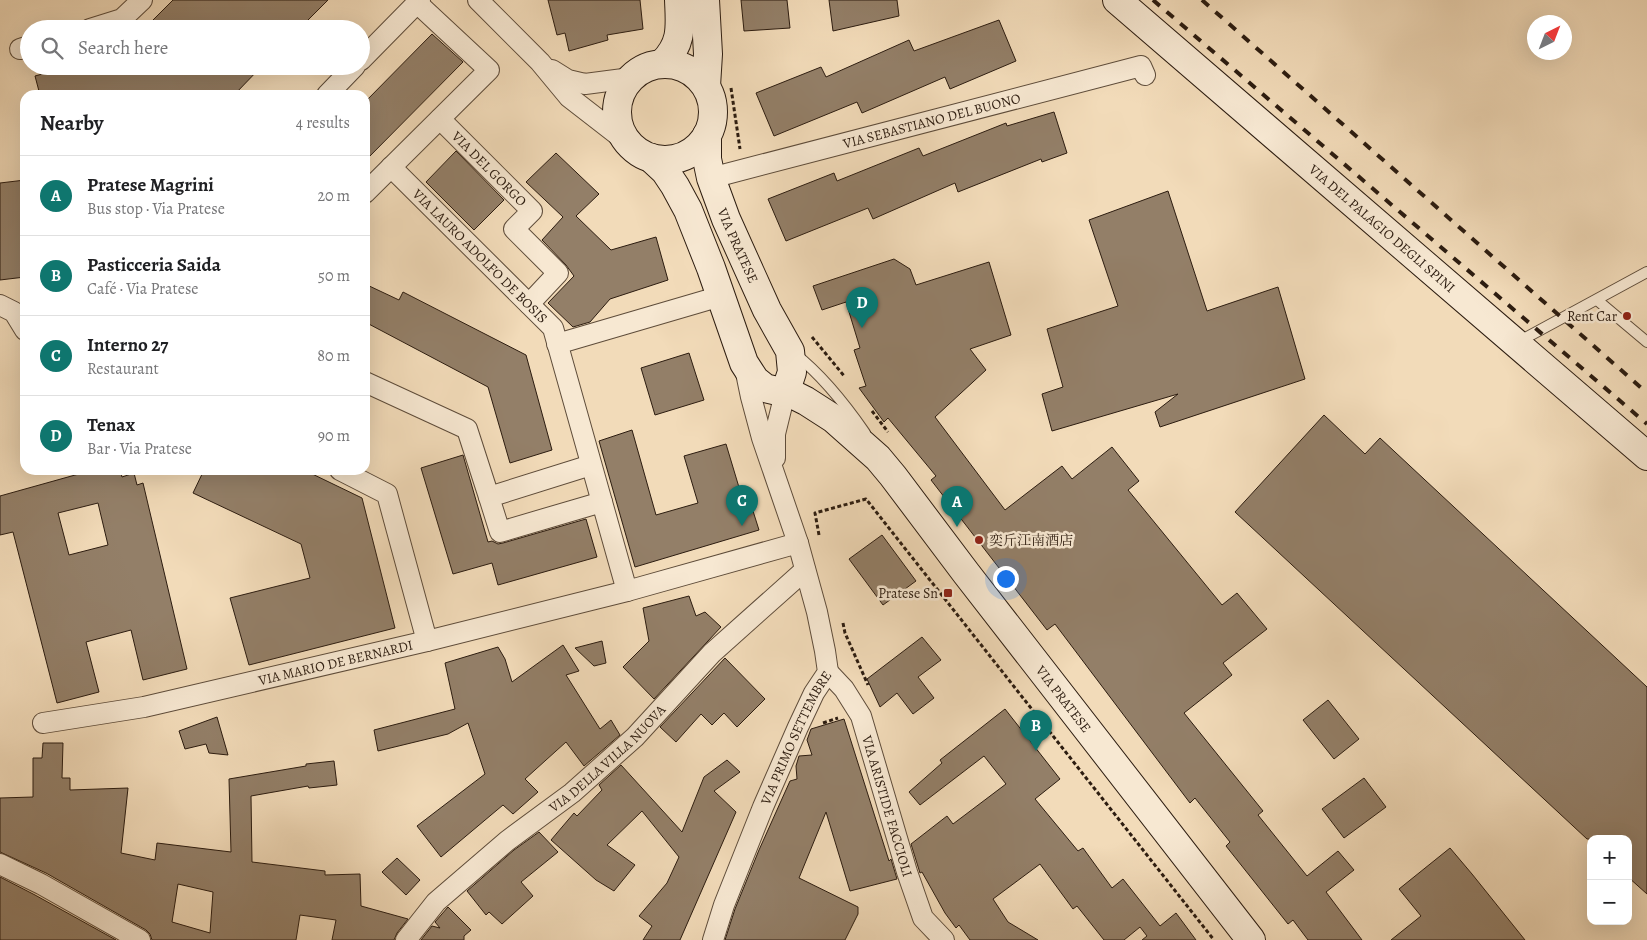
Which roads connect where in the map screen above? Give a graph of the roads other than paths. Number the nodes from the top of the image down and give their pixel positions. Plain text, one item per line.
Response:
1 (142, 0) edge
2 (478, 0) edge
3 (679, 0) edge
4 (705, 0) edge
5 (1117, 0) edge
6 (418, 1) edge
7 (119, 20) edge
8 (370, 51) edge
9 (540, 62) junction
10 (663, 63) junction
11 (346, 75) edge
12 (1145, 75) dead end
13 (632, 78) junction
14 (718, 85) junction
15 (332, 90) edge
16 (440, 119) junction
17 (707, 135) junction
18 (626, 142) junction
19 (651, 158) junction
20 (391, 168) junction
21 (711, 178) junction
22 (370, 188) edge
23 (1647, 272) edge
24 (721, 296) junction
25 (1597, 300) junction
26 (529, 304) junction
27 (0, 305) edge
28 (20, 322) edge
29 (799, 342) junction
30 (1647, 342) edge
31 (1516, 343) junction
32 (558, 344) junction
33 (744, 363) junction
34 (370, 384) edge
35 (785, 393) junction
36 (885, 448) junction
37 (1647, 456) edge
38 (592, 466) junction
39 (350, 475) edge
40 (776, 475) junction
41 (489, 497) junction
42 (602, 502) junction
43 (798, 543) junction
44 (805, 570) junction
45 (627, 591) junction
46 (427, 641) junction
47 (828, 672) junction
48 (43, 723) dead end
49 (0, 864) edge
50 (140, 940) edge
51 (406, 940) edge
52 (713, 940) edge
53 (944, 940) edge
54 (1251, 940) edge

1 - 7 street
2 - 9 street
3 - 10 main road
4 - 14 main road
5 - 31 main road, VIA DEL PALAGIO DEGLI SPINI
6 - 8 street
6 - 16 street
9 - 13 street
9 - 18 street
10 - 13 main road
10 - 14 main road
11 - 15 street
12 - 21 street, VIA SEBASTIANO DEL BUONO
13 - 18 main road
14 - 17 main road
16 - 20 street
16 - 26 street, VIA DEL GORGO
17 - 19 main road
17 - 21 main road, VIA PRATESE
18 - 19 main road
19 - 24 main road, VIA PRATESE
20 - 22 street
20 - 26 street, VIA LAURO ADOLFO DE BOSIS
21 - 29 main road, VIA PRATESE
23 - 25 lane
24 - 32 street
24 - 33 main road, VIA PRATESE
25 - 30 lane
25 - 31 lane
26 - 32 street, VIA LAURO ADOLFO DE BOSIS
27 - 28 street
29 - 35 main road, VIA PRATESE
29 - 36 lane, VIA PRATESE
31 - 37 main road, VIA DEL PALAGIO DEGLI SPINI
32 - 38 street, VIA LAURO ADOLFO DE BOSIS
33 - 35 main road, VIA PRATESE
33 - 40 street, VIA PRIMO SETTEMBRE
34 - 41 street
35 - 36 main road, VIA PRATESE
35 - 40 street, VIA PRIMO SETTEMBRE
36 - 54 main road, VIA PRATESE
38 - 41 street
38 - 42 street
39 - 46 street
40 - 43 street, VIA PRIMO SETTEMBRE
41 - 42 street
42 - 45 street
43 - 44 street, VIA PRIMO SETTEMBRE
43 - 45 street, VIA MARIO DE BERNARDI
44 - 47 street, VIA PRIMO SETTEMBRE
44 - 51 street, VIA DELLA VILLA NUOVA
45 - 46 street, VIA MARIO DE BERNARDI
46 - 48 street, VIA MARIO DE BERNARDI
47 - 52 street, VIA PRIMO SETTEMBRE
47 - 53 street, VIA ARISTIDE FACCIOLI
49 - 50 street

